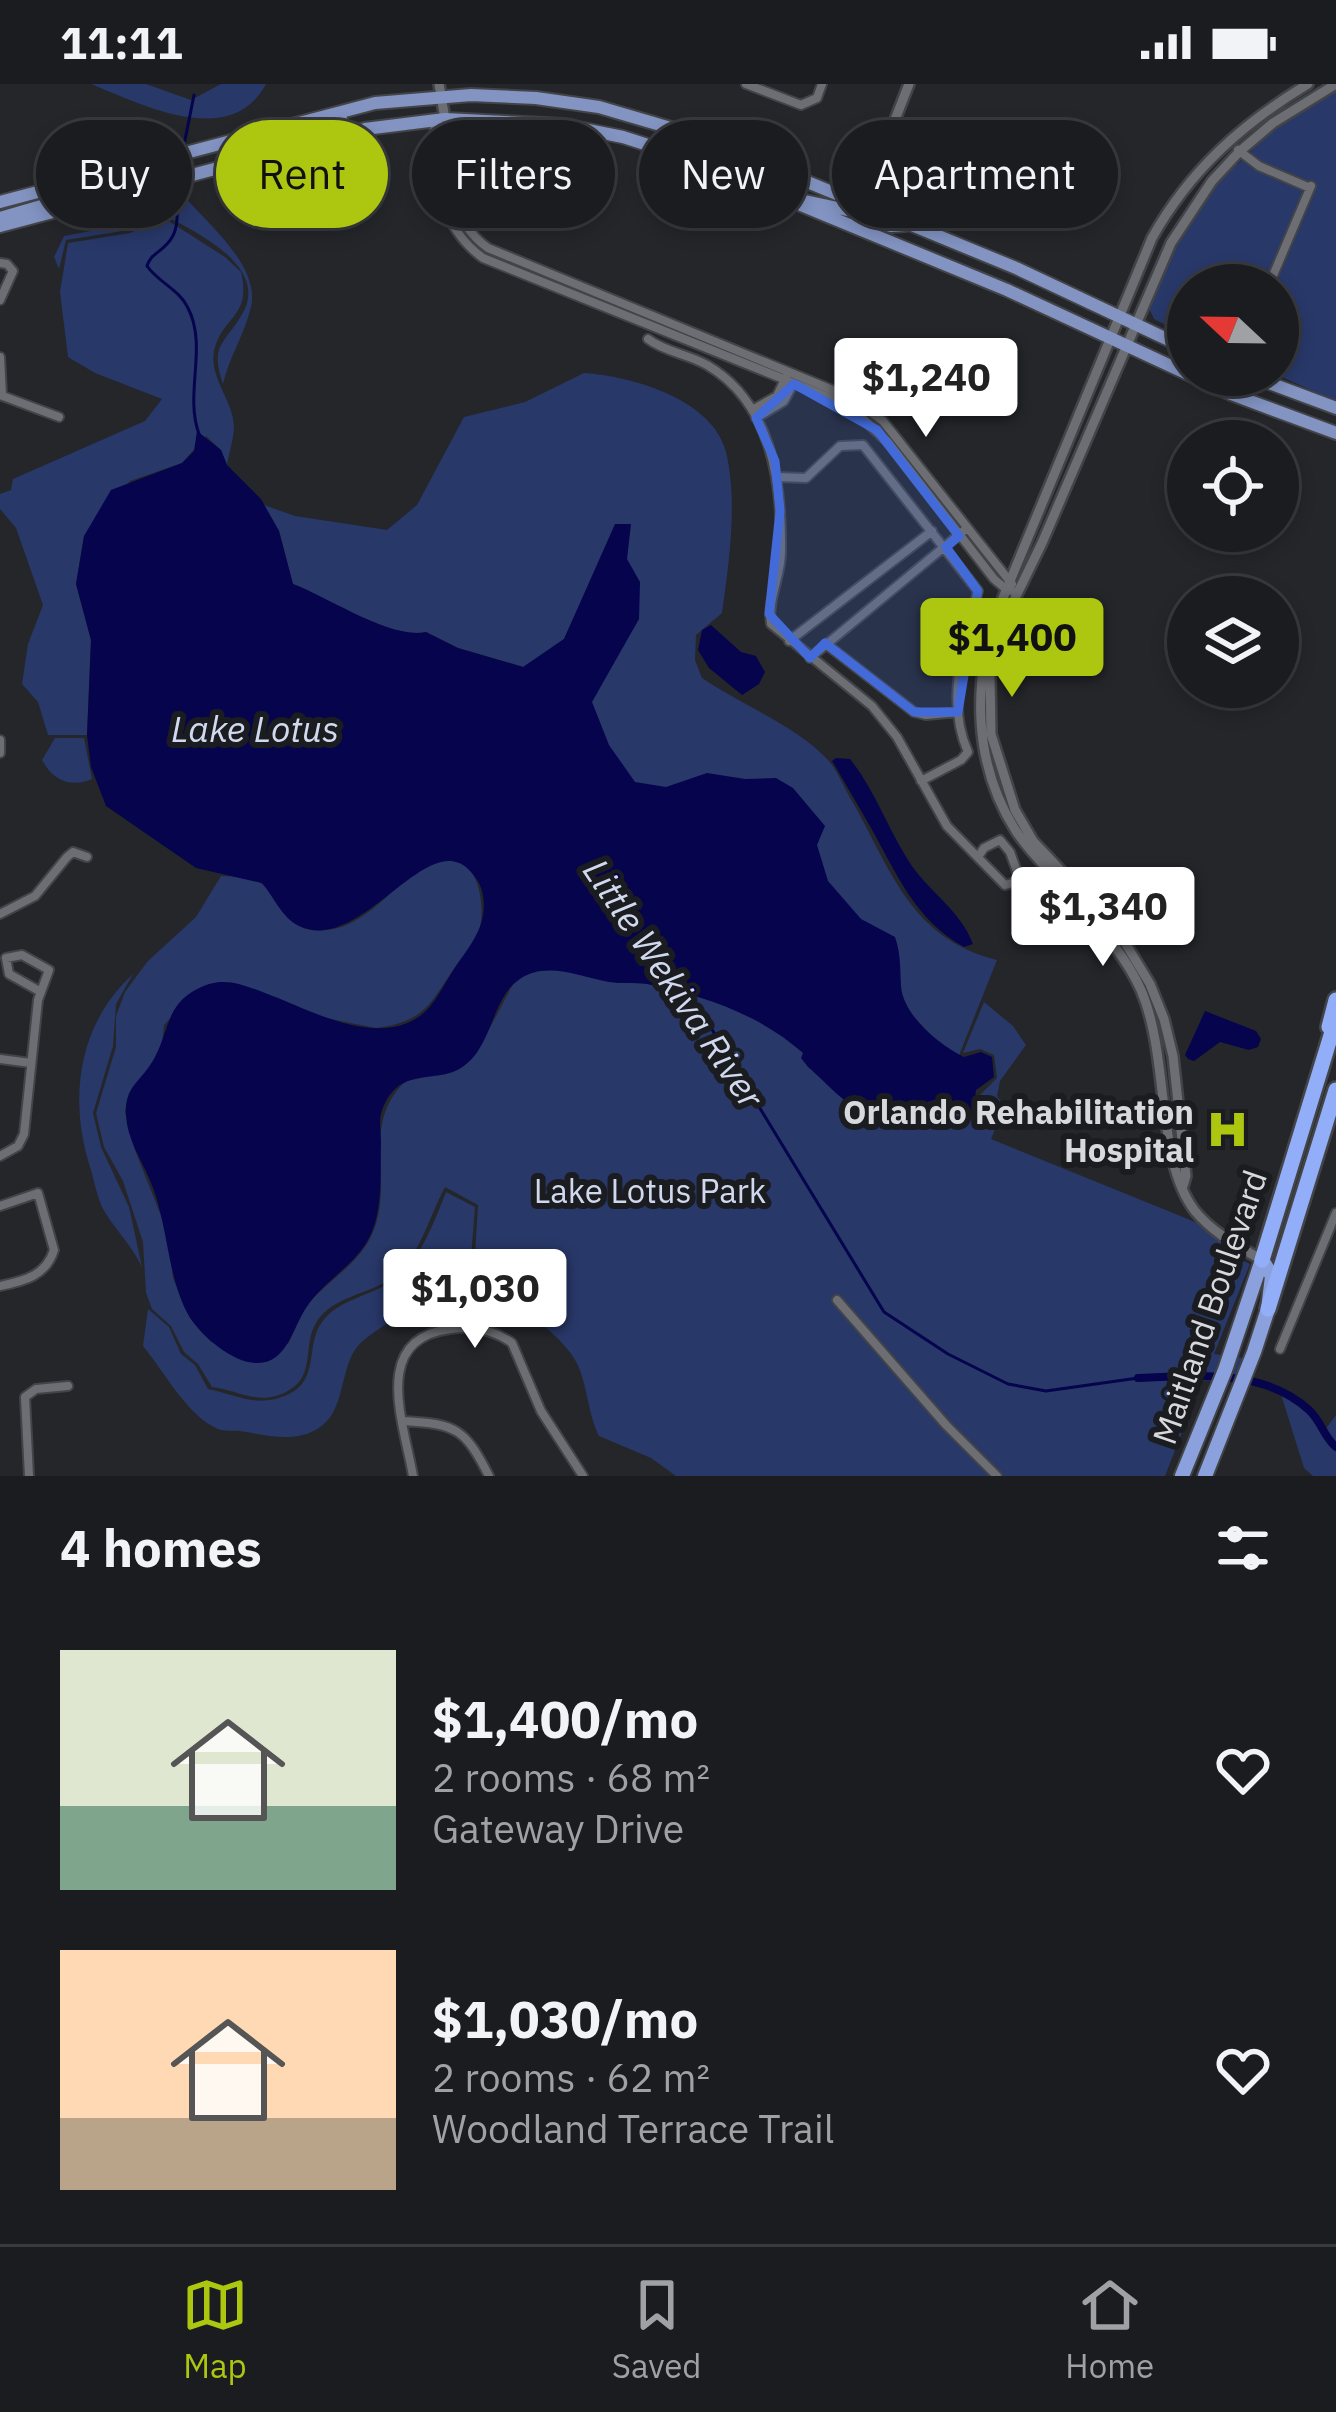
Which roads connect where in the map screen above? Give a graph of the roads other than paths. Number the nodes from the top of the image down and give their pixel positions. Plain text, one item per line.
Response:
1 (746, 84) edge
2 (822, 84) edge
3 (909, 84) edge
4 (1308, 84) edge
5 (1336, 84) edge
6 (439, 90) edge
7 (375, 103) junction
8 (335, 120) edge
9 (439, 120) edge
10 (895, 120) edge
11 (1229, 140) junction
12 (192, 152) edge
13 (1239, 152) junction
14 (216, 168) edge
15 (832, 191) edge
16 (36, 193) edge
17 (0, 202) edge
18 (36, 210) edge
19 (0, 222) edge
20 (452, 228) edge
21 (859, 228) edge
22 (921, 228) edge
23 (0, 263) edge
24 (1278, 264) edge
25 (0, 300) edge
26 (1119, 317) junction
27 (1135, 324) junction
28 (648, 339) dead end
29 (1167, 339) edge
30 (1118, 343) junction
31 (0, 357) edge
32 (791, 377) junction
33 (1, 395) edge
34 (1299, 395) edge
35 (1336, 409) edge
36 (754, 414) junction
37 (59, 417) dead end
38 (1336, 434) edge
39 (1056, 474) junction
40 (776, 477) junction
41 (1068, 479) junction
42 (968, 529) junction
43 (932, 530) junction
44 (959, 536) junction
45 (946, 547) junction
46 (1011, 588) junction
47 (789, 641) junction
48 (826, 644) junction
49 (810, 658) junction
50 (958, 712) junction
51 (0, 740) edge
52 (0, 753) edge
53 (921, 782) junction
54 (88, 857) dead end
55 (978, 857) junction
56 (0, 914) edge
57 (41, 992) junction
58 (1336, 1000) edge
59 (1336, 1019) edge
60 (0, 1059) edge
61 (31, 1063) junction
62 (1336, 1090) edge
63 (1309, 1105) junction
64 (1336, 1119) edge
65 (0, 1156) edge
66 (1303, 1199) junction
67 (0, 1207) edge
68 (1336, 1213) edge
69 (1262, 1260) junction
70 (0, 1286) edge
71 (837, 1300) dead end
72 (1268, 1309) junction
73 (1280, 1349) dead end
74 (68, 1386) dead end
75 (404, 1421) junction
76 (29, 1476) edge
77 (413, 1476) edge
78 (489, 1476) edge
79 (583, 1476) edge
80 (997, 1476) edge
81 (1182, 1476) edge
82 (1205, 1476) edge

1 - 2 street
3 - 10 street
4 - 11 street
5 - 13 street
6 - 7 main road
6 - 9 street
6 - 15 main road
7 - 8 main road
7 - 12 main road
11 - 13 street
11 - 26 street
13 - 24 street
13 - 27 street
14 - 19 main road
16 - 17 main road
18 - 19 main road
20 - 32 street
21 - 30 main road
22 - 26 main road
23 - 25 street
26 - 27 main road
26 - 30 street
27 - 29 main road
27 - 30 street
28 - 36 street
30 - 38 main road
30 - 39 street
30 - 41 street
31 - 33 street
32 - 36 street
32 - 42 street
32 - 44 street
33 - 37 street
34 - 35 main road
36 - 40 street
39 - 41 street
39 - 46 street
40 - 43 street
40 - 47 street
41 - 46 street
42 - 44 street
42 - 46 street
43 - 45 street
43 - 47 street
44 - 45 street
44 - 46 street
45 - 48 street
45 - 50 street
46 - 69 street
47 - 49 street
48 - 49 street
48 - 50 street
49 - 53 street
50 - 53 street
51 - 52 street
53 - 55 street
54 - 56 street
55 - 55 street
57 - 57 street
57 - 61 street
58 - 63 highway
59 - 63 highway, Maitland Boulevard
60 - 61 street
61 - 65 street
62 - 66 highway, Maitland Boulevard
63 - 69 highway, Maitland Boulevard
64 - 66 highway
66 - 72 highway, Maitland Boulevard
67 - 70 street
68 - 73 street
69 - 72 highway
69 - 81 highway, Maitland Boulevard
71 - 80 street
72 - 82 highway, Maitland Boulevard
74 - 76 street
75 - 77 street
75 - 78 street
75 - 79 street

